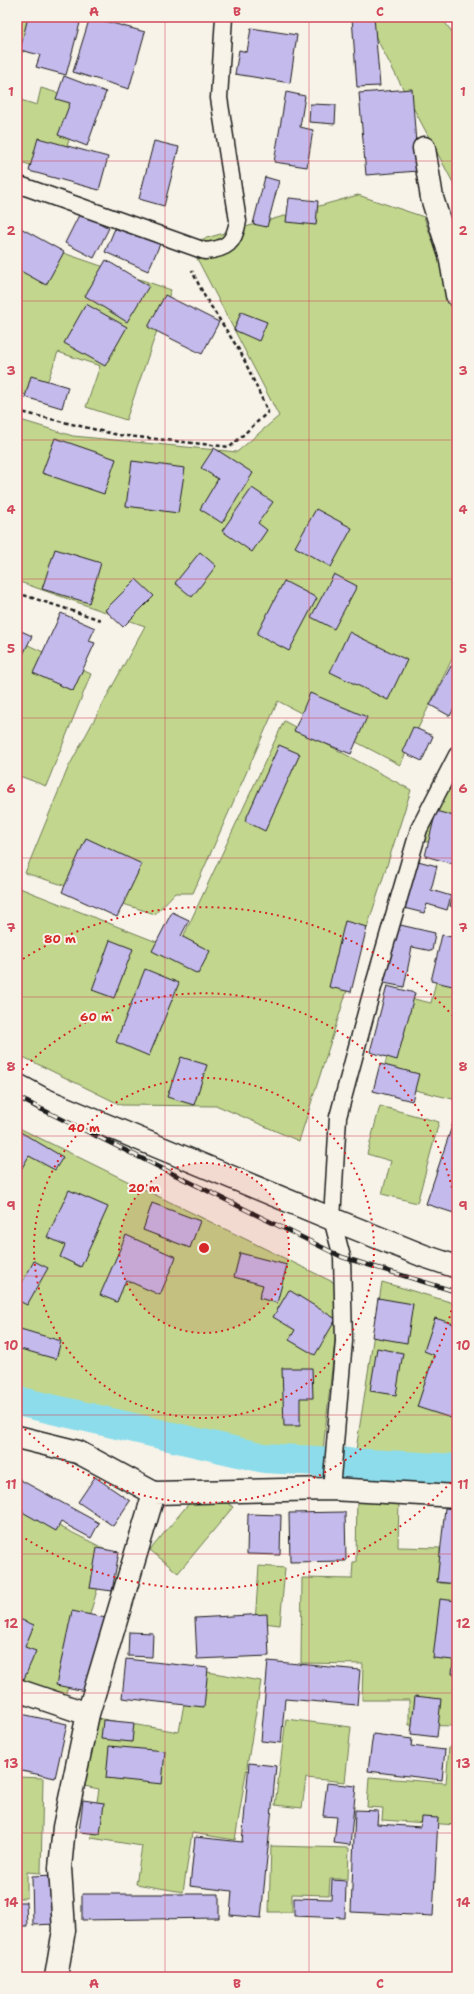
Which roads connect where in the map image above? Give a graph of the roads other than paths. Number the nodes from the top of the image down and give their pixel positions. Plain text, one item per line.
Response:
1 (224, 17) edge
2 (424, 148) dead end
3 (17, 184) edge
4 (457, 295) edge
5 (457, 755) edge
6 (17, 1085) edge
7 (332, 1219) junction
8 (457, 1267) edge
9 (17, 1437) edge
10 (332, 1480) junction
11 (154, 1493) junction
12 (457, 1496) edge
13 (17, 1690) edge
14 (88, 1714) junction
15 (56, 1977) edge

1 - 3 lane
2 - 4 street
5 - 7 lane
6 - 7 street
7 - 8 street
7 - 10 lane
9 - 11 street
10 - 11 street
10 - 12 street
11 - 14 street
13 - 14 street
14 - 15 street

